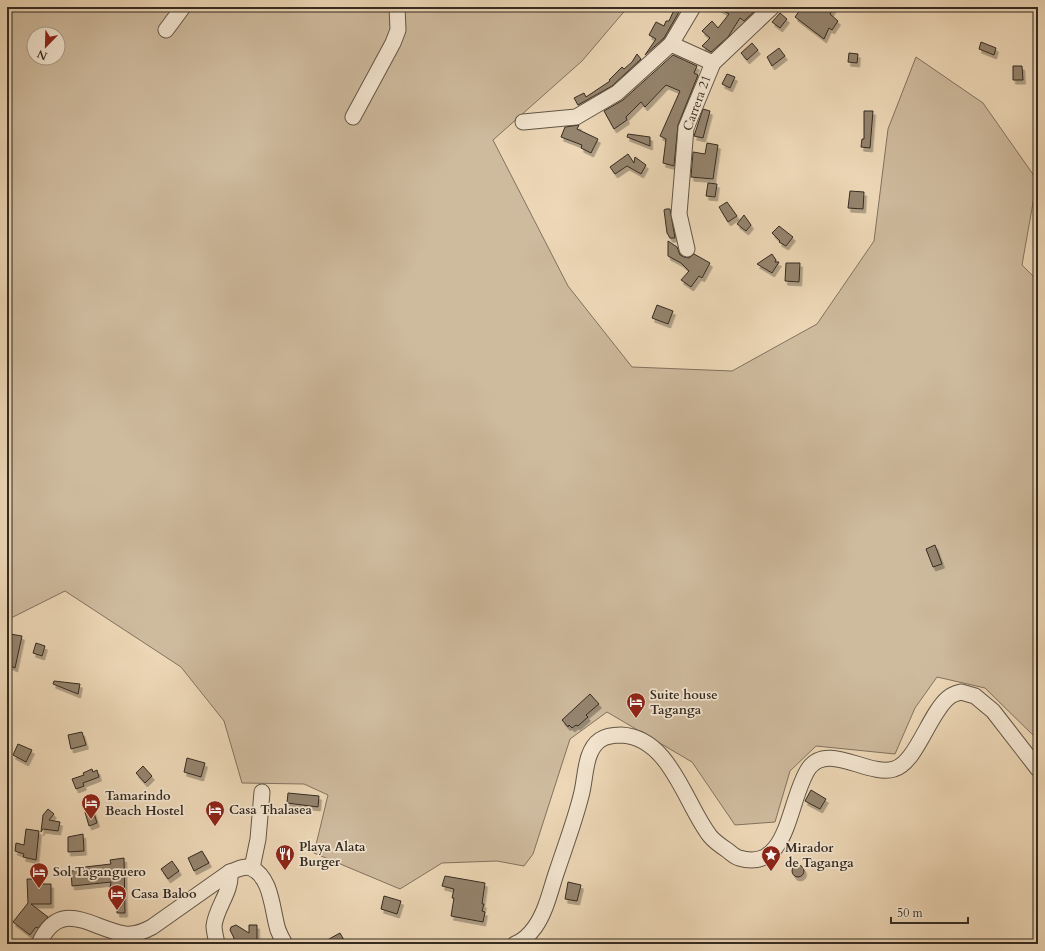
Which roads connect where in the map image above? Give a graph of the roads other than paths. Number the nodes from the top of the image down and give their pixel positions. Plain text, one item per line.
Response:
1 (183, 7) edge
2 (397, 7) edge
3 (693, 7) edge
4 (772, 7) edge
5 (166, 30) dead end
6 (671, 44) junction
7 (712, 64) junction
8 (353, 117) dead end
9 (523, 122) dead end
10 (687, 249) dead end
11 (1038, 769) edge
12 (262, 792) dead end
13 (252, 868) junction
14 (230, 872) junction
15 (39, 944) edge
16 (217, 944) edge
17 (284, 944) edge
18 (515, 944) edge

1 - 5 street
2 - 8 street
3 - 6 street
4 - 7 street, Carrera 21
6 - 7 street
6 - 9 street
7 - 10 street, Carrera 21
11 - 18 street
12 - 13 street
13 - 14 street
13 - 17 street
14 - 15 street
14 - 16 street

